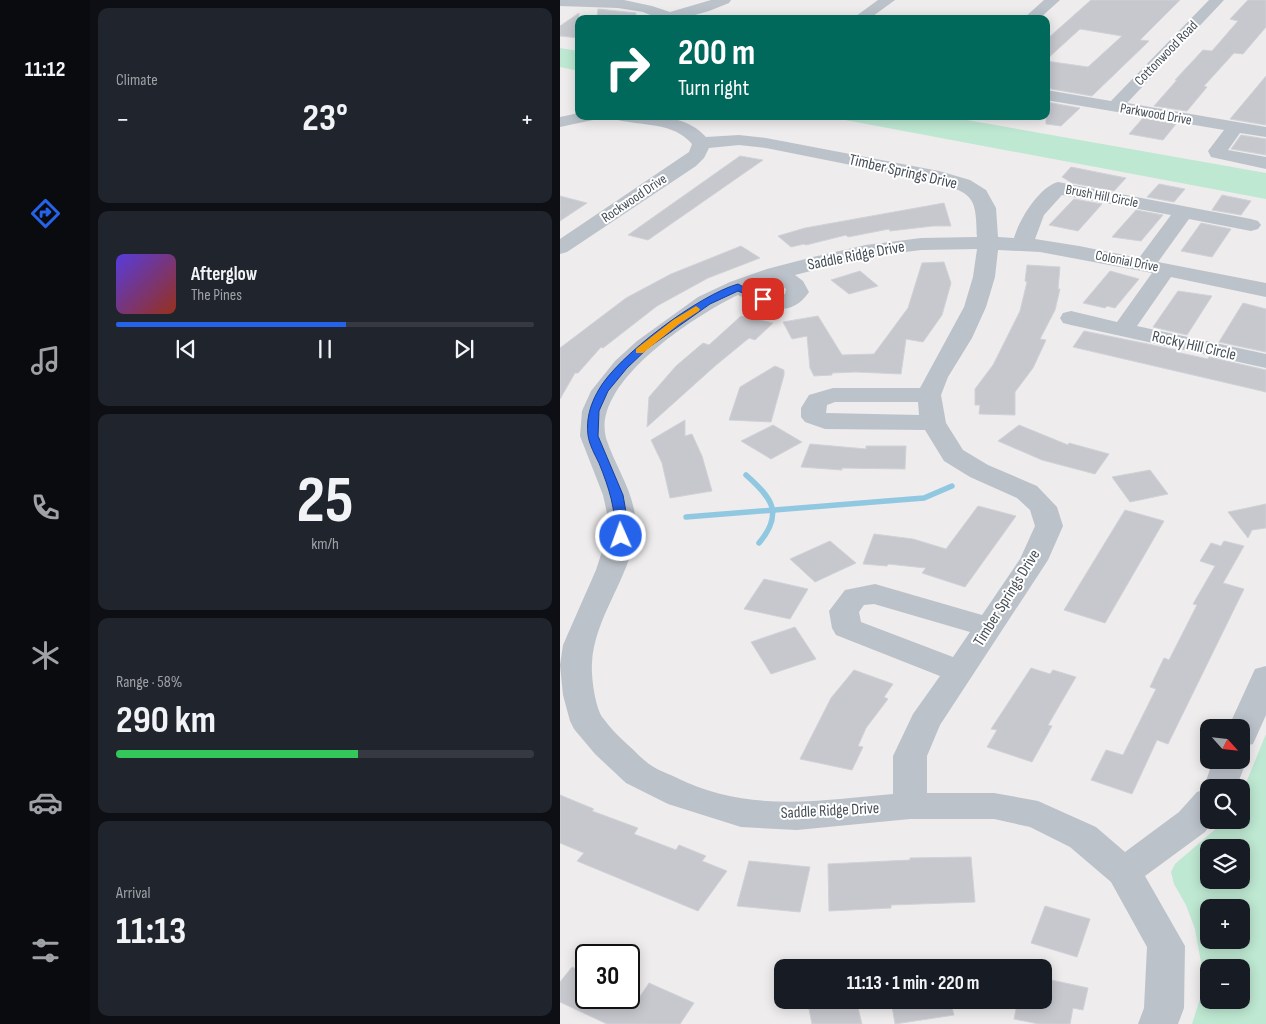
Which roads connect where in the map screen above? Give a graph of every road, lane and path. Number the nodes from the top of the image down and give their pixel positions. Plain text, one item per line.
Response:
1 (724, 0) edge
2 (888, 0) edge
3 (1053, 0) edge
4 (1217, 0) edge
5 (586, 1) edge
6 (560, 2) edge
7 (642, 8) junction
8 (627, 15) edge
9 (662, 15) edge
10 (681, 15) edge
11 (865, 15) edge
12 (1035, 15) edge
13 (1050, 96) edge
14 (1114, 107) junction
15 (575, 119) edge
16 (645, 120) edge
17 (560, 122) edge
18 (1236, 127) junction
19 (1266, 132) edge
20 (701, 143) junction
21 (1266, 163) edge
22 (1184, 212) junction
23 (1251, 225) dead end
24 (988, 243) junction
25 (1023, 245) junction
26 (560, 248) edge
27 (1144, 264) junction
28 (1166, 269) junction
29 (1266, 290) edge
30 (1071, 318) dead end
31 (1123, 330) junction
32 (1266, 362) edge
33 (929, 395) junction
34 (933, 423) junction
35 (990, 627) junction
36 (959, 671) junction
37 (1266, 677) edge
38 (1248, 719) edge
39 (910, 806) junction
40 (1200, 812) edge
41 (1124, 872) junction
42 (1158, 1024) edge

1 - 10 street
2 - 11 street
3 - 12 street
4 - 14 street, Cottonwood Road
5 - 6 street
5 - 7 street
7 - 8 street
7 - 9 street
13 - 14 street, Parkwood Drive
14 - 18 street, Parkwood Drive
15 - 17 street
16 - 20 street
18 - 19 street, Parkwood Drive
18 - 21 street
20 - 24 street, Timber Springs Drive
20 - 26 street, Rockwood Drive
22 - 23 street, Brush Hill Circle
22 - 25 street, Brush Hill Circle
22 - 27 street
24 - 25 street, Colonial Drive
24 - 33 street, Timber Springs Drive
24 - 39 street, Saddle Ridge Drive
25 - 27 street, Colonial Drive
27 - 28 street, Colonial Drive
28 - 29 street, Colonial Drive
28 - 31 street, Rocky Hill Circle
30 - 31 street, Rocky Hill Circle
31 - 32 street, Rocky Hill Circle
33 - 34 street, Timber Springs Drive
33 - 34 street
34 - 35 street, Timber Springs Drive
35 - 36 street, Timber Springs Drive
35 - 36 street
36 - 39 street, Timber Springs Drive
37 - 38 street
39 - 41 street, Saddle Ridge Drive
40 - 41 street
41 - 42 street, Saddle Ridge Drive

